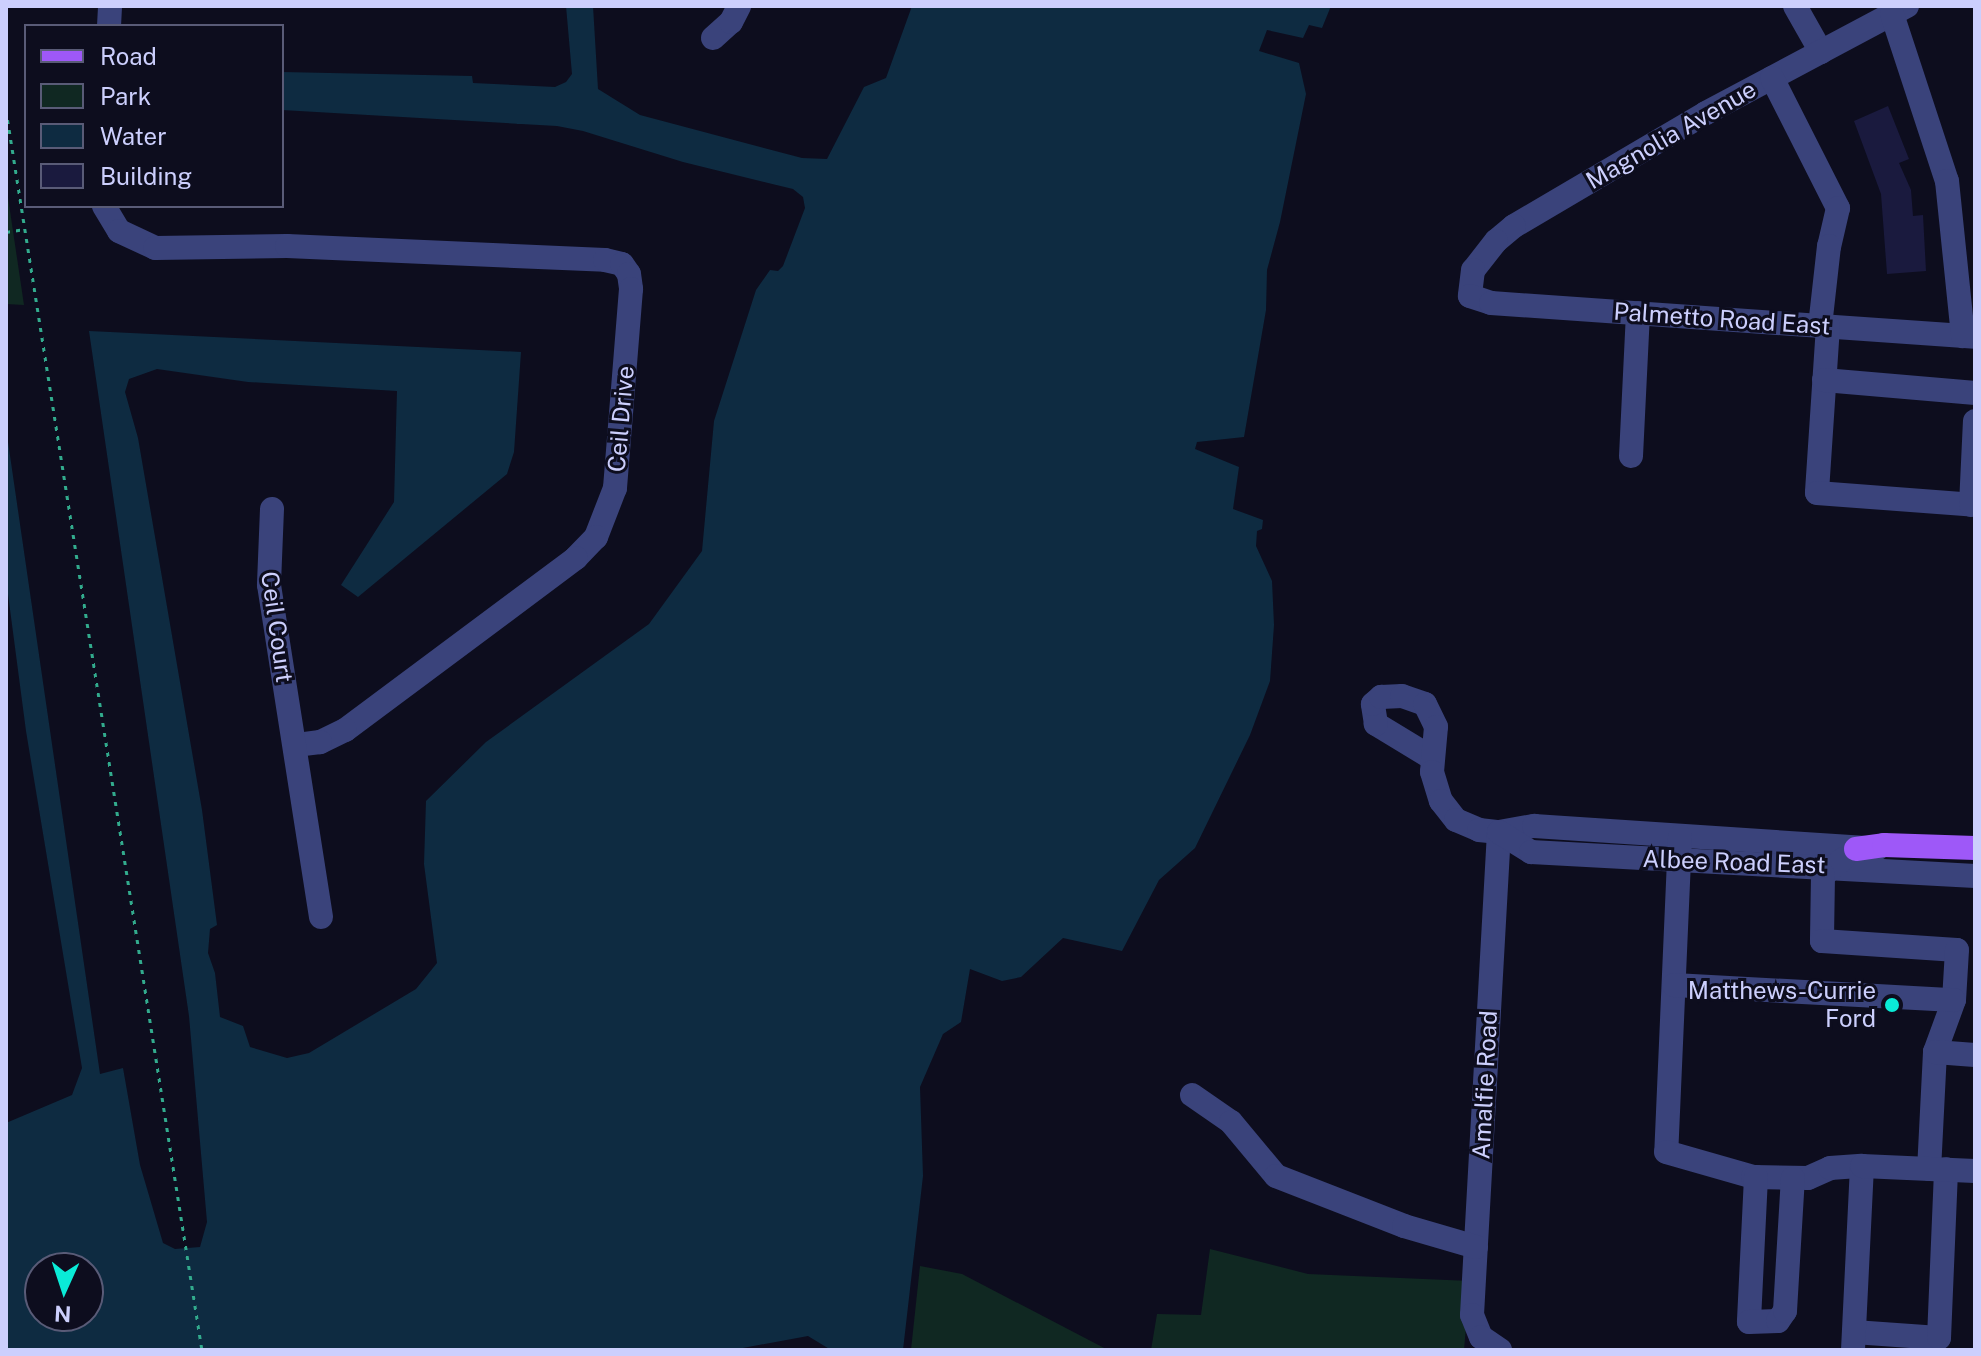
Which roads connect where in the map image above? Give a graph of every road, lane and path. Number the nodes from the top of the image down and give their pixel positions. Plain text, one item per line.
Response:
1 (739, 6) edge
2 (1795, 6) edge
3 (1889, 11) edge
4 (713, 38) dead end
5 (1821, 52) junction
6 (1772, 78) junction
7 (6, 110) edge
8 (105, 208) edge
9 (25, 229) junction
10 (6, 232) edge
11 (1470, 296) joint
12 (1638, 313) junction
13 (1824, 326) junction
14 (1969, 336) edge
15 (1824, 380) junction
16 (1975, 393) edge
17 (1975, 421) edge
18 (1631, 456) dead end
19 (1973, 505) edge
20 (272, 509) dead end
21 (295, 745) junction
22 (1432, 758) dead end
23 (1499, 832) junction
24 (1680, 837) junction
25 (1856, 849) junction
26 (1975, 851) edge
27 (1679, 862) junction
28 (1835, 866) junction
29 (1975, 876) edge
30 (321, 917) dead end
31 (1674, 985) junction
32 (1954, 1000) junction
33 (1935, 1052) junction
34 (1975, 1055) edge
35 (1192, 1095) dead end
36 (1862, 1166) junction
37 (1937, 1169) junction
38 (1975, 1171) edge
39 (1756, 1177) junction
40 (1793, 1178) junction
41 (1476, 1247) junction
42 (1853, 1341) edge
43 (1490, 1344) edge
44 (202, 1350) edge

1 - 4 street
2 - 5 street
3 - 5 street, Magnolia Avenue
3 - 14 street
5 - 6 street, Magnolia Avenue
6 - 11 street, Magnolia Avenue
6 - 13 street
7 - 9 path
8 - 21 street, Ceil Drive
9 - 10 path
9 - 44 path
11 - 12 street, Palmetto Road East
12 - 13 street, Palmetto Road East
12 - 18 street
13 - 14 street, Palmetto Road East
13 - 15 street
15 - 16 street
15 - 19 street
17 - 19 street
20 - 21 street, Ceil Court
21 - 30 street
22 - 23 street, Albee Road East
23 - 24 street, Albee Road East
23 - 27 street, Albee Road East
23 - 41 street, Amalfie Road
24 - 25 street, Albee Road East
24 - 27 street
25 - 26 main road
25 - 28 street
27 - 28 street, Albee Road East
27 - 31 street
28 - 29 street, Albee Road East
28 - 32 street
31 - 32 street
31 - 39 street
32 - 33 street
33 - 34 street
33 - 37 street
35 - 41 street
36 - 37 street
36 - 40 street
36 - 42 street
37 - 38 street
37 - 42 street
39 - 40 street
39 - 40 street
41 - 43 street, Amalfie Road

